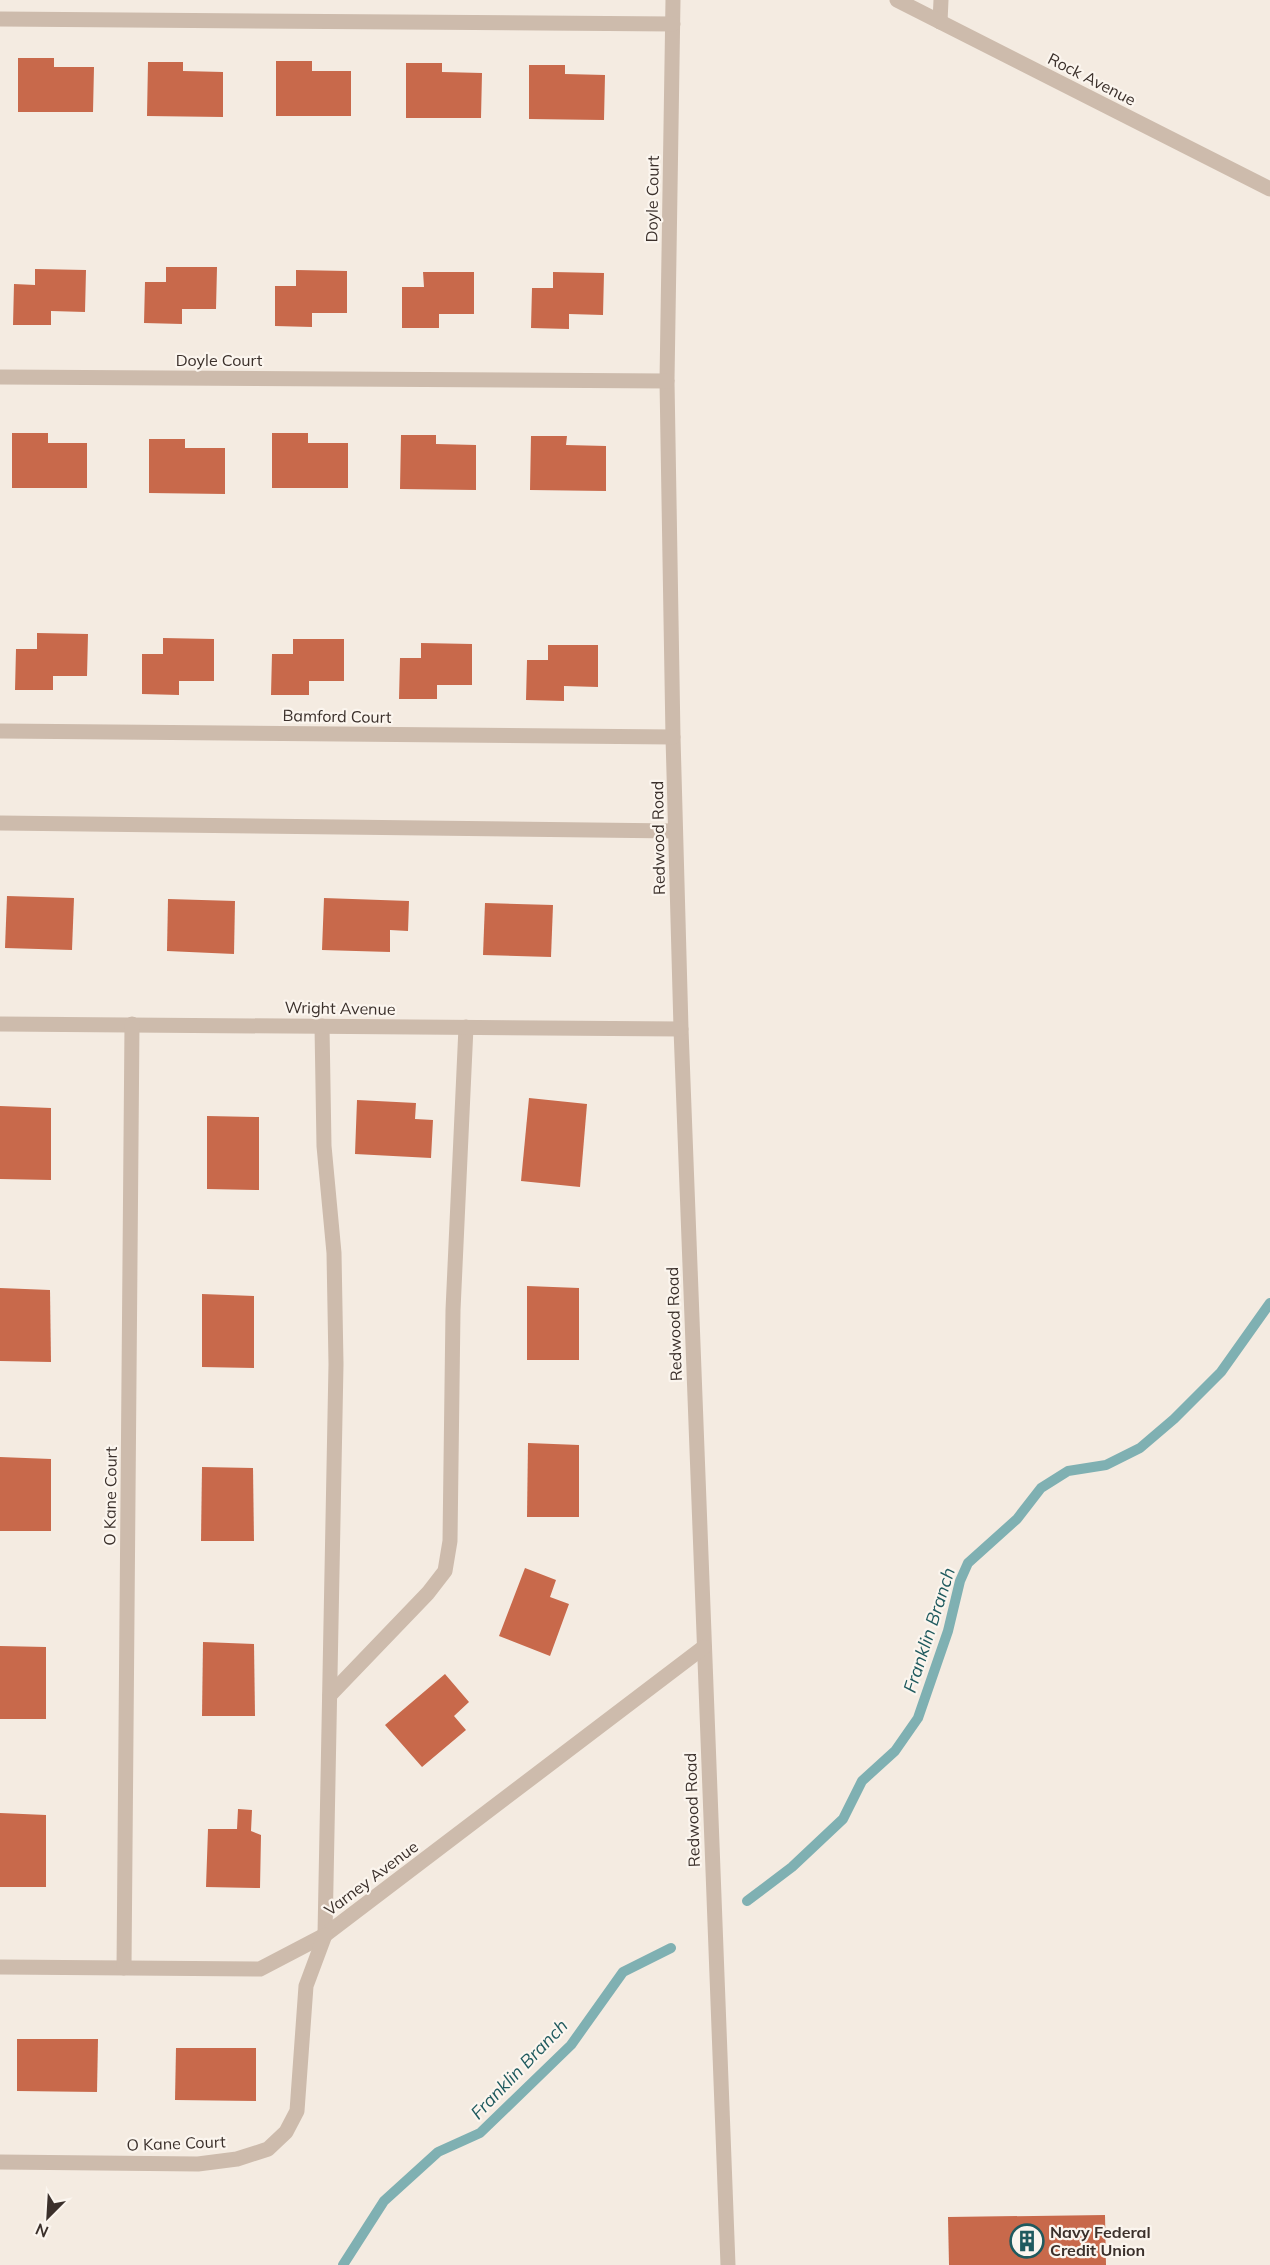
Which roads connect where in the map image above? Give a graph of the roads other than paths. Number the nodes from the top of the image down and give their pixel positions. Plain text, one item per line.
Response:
1 (673, 0) edge
2 (897, 0) edge
3 (941, 0) edge
4 (0, 20) edge
5 (940, 22) junction
6 (673, 24) junction
7 (1270, 189) edge
8 (0, 377) edge
9 (667, 381) junction
10 (0, 731) edge
11 (673, 737) junction
12 (0, 823) edge
13 (675, 831) junction
14 (0, 1024) edge
15 (132, 1024) junction
16 (322, 1026) junction
17 (466, 1027) junction
18 (681, 1029) junction
19 (704, 1647) junction
20 (330, 1695) junction
21 (325, 1935) junction
22 (0, 1967) edge
23 (123, 1968) junction
24 (0, 2162) edge
25 (728, 2265) edge

1 - 6 street, Doyle Court
2 - 5 street, Rock Avenue
3 - 5 street
4 - 6 street
5 - 7 street, Rock Avenue
6 - 9 street, Doyle Court
8 - 9 street, Doyle Court
9 - 11 street, Redwood Road
10 - 11 street, Bamford Court
11 - 13 street, Redwood Road
12 - 13 street
13 - 18 street, Redwood Road
14 - 15 street, Wright Avenue
15 - 16 street, Wright Avenue
15 - 23 street, O Kane Court
16 - 17 street, Wright Avenue
16 - 20 street
17 - 18 street, Wright Avenue
17 - 20 street
18 - 19 street, Redwood Road
19 - 21 street, Varney Avenue
19 - 25 street, Redwood Road
20 - 21 street
21 - 23 street, Varney Avenue
21 - 24 street, O Kane Court
22 - 23 street, Varney Avenue

